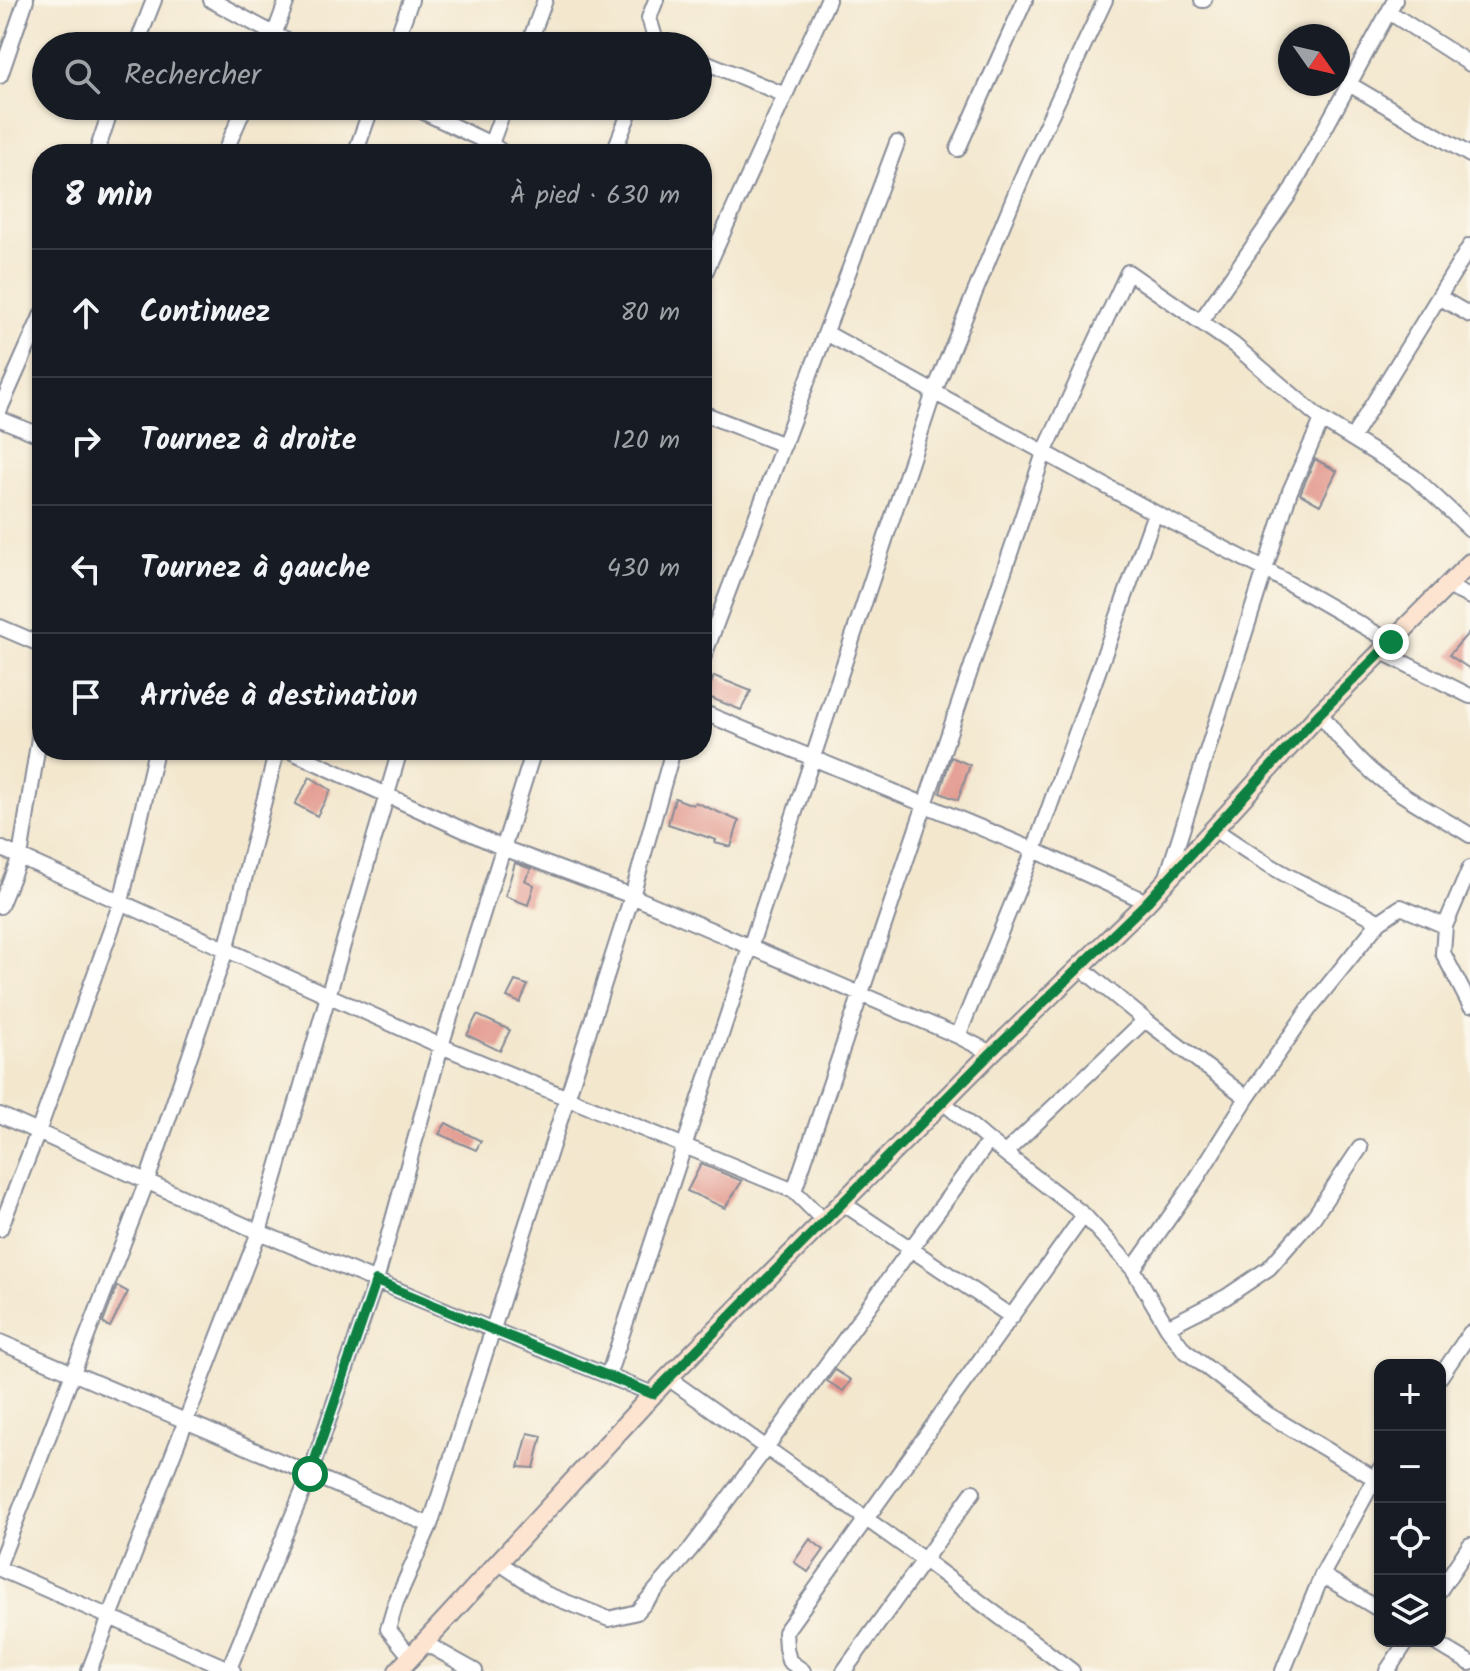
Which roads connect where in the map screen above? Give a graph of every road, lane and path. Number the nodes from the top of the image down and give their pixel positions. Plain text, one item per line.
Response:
1 (26, 0) edge
2 (154, 0) edge
3 (211, 0) edge
4 (287, 0) edge
5 (411, 0) edge
6 (545, 0) edge
7 (656, 0) edge
8 (828, 0) edge
9 (1025, 0) edge
10 (1105, 0) edge
11 (1392, 6) edge
12 (141, 32) edge
13 (261, 32) edge
14 (276, 32) edge
15 (399, 32) edge
16 (533, 32) edge
17 (654, 32) edge
18 (1470, 64) edge
19 (712, 65) edge
20 (0, 76) edge
21 (1350, 82) edge
22 (1350, 85) edge
23 (785, 95) junction
24 (1342, 96) edge
25 (107, 120) edge
26 (239, 120) edge
27 (367, 120) edge
28 (440, 120) edge
29 (500, 120) edge
30 (626, 120) edge
31 (897, 143) dead end
32 (99, 144) edge
33 (228, 144) edge
34 (359, 144) edge
35 (491, 144) joint
36 (617, 144) edge
37 (958, 149) dead end
38 (1470, 155) edge
39 (1470, 246) edge
40 (712, 257) edge
41 (1439, 297) junction
42 (1470, 315) edge
43 (1200, 322) junction
44 (826, 333) junction
45 (32, 336) edge
46 (934, 392) junction
47 (1, 405) edge
48 (712, 417) edge
49 (0, 419) edge
50 (1322, 420) junction
51 (32, 432) edge
52 (1352, 438) junction
53 (784, 445) junction
54 (1044, 453) junction
55 (1155, 513) junction
56 (1470, 529) edge
57 (1470, 563) edge
58 (1264, 569) junction
59 (1447, 586) junction
60 (1470, 597) edge
61 (0, 627) edge
62 (712, 635) edge
63 (32, 641) edge
64 (1386, 647) junction
65 (1470, 696) edge
66 (1320, 713) junction
67 (712, 716) edge
68 (813, 758) junction
69 (35, 760) edge
70 (154, 760) edge
71 (274, 760) edge
72 (310, 760) edge
73 (397, 760) edge
74 (531, 760) edge
75 (670, 760) edge
76 (387, 795) junction
77 (925, 805) junction
78 (1214, 829) junction
79 (1470, 835) edge
80 (0, 848) edge
81 (503, 848) junction
82 (1034, 850) junction
83 (20, 857) junction
84 (1470, 868) edge
85 (1166, 881) junction
86 (632, 896) junction
87 (121, 902) junction
88 (1147, 902) junction
89 (0, 906) edge
90 (1379, 922) junction
91 (1445, 926) junction
92 (750, 948) junction
93 (226, 950) junction
94 (1080, 967) junction
95 (860, 994) junction
96 (329, 996) junction
97 (1470, 1005) edge
98 (1145, 1020) junction
99 (958, 1036) junction
100 (441, 1046) junction
101 (991, 1053) junction
102 (567, 1098) junction
103 (1247, 1098) junction
104 (943, 1102) junction
105 (0, 1115) edge
106 (38, 1132) junction
107 (989, 1141) junction
108 (684, 1146) junction
109 (1360, 1148) dead end
110 (1006, 1152) junction
111 (147, 1181) junction
112 (794, 1191) junction
113 (841, 1202) junction
114 (1084, 1215) junction
115 (823, 1220) junction
116 (0, 1229) edge
117 (259, 1232) junction
118 (911, 1249) junction
119 (1133, 1269) junction
120 (376, 1281) junction
121 (1012, 1317) junction
122 (1167, 1327) junction
123 (493, 1330) junction
124 (1470, 1333) edge
125 (0, 1342) edge
126 (1446, 1368) edge
127 (73, 1373) junction
128 (608, 1376) junction
129 (668, 1378) junction
130 (653, 1394) junction
131 (186, 1421) junction
132 (766, 1448) junction
133 (1374, 1472) edge
134 (310, 1474) junction
135 (1374, 1480) edge
136 (973, 1492) dead end
137 (866, 1519) junction
138 (430, 1525) junction
139 (1470, 1545) edge
140 (924, 1560) junction
141 (0, 1562) edge
142 (498, 1562) junction
143 (0, 1569) edge
144 (1322, 1575) junction
145 (1446, 1581) edge
146 (1374, 1606) edge
147 (110, 1617) junction
148 (1403, 1647) edge
149 (1443, 1647) edge
150 (417, 1649) junction
151 (1470, 1663) edge
152 (230, 1670) edge
153 (847, 1670) edge
154 (89, 1671) edge
155 (398, 1671) edge
156 (475, 1671) edge
157 (803, 1671) edge
158 (1072, 1671) edge
159 (1283, 1671) edge
160 (1387, 1671) edge

1 - 20 street
2 - 12 street
3 - 13 street
4 - 14 street
5 - 15 street
6 - 16 street
7 - 17 street
8 - 23 street
9 - 37 street
10 - 46 street
11 - 18 street
11 - 21 street
19 - 23 street
22 - 38 street
23 - 40 street
24 - 43 street
25 - 32 street
26 - 33 street
27 - 34 street
28 - 35 street
29 - 35 street
30 - 36 street
31 - 44 street
39 - 41 street
41 - 42 street
41 - 52 street
43 - 50 street
43 - 54 street
44 - 46 street
44 - 53 street
45 - 47 street
46 - 54 street
46 - 68 street
48 - 53 street
49 - 51 street
50 - 52 street
50 - 58 street
52 - 56 street
53 - 62 street
54 - 55 street
54 - 77 street
55 - 58 street
55 - 82 street
57 - 59 main road
58 - 64 street
58 - 85 street
59 - 60 street
59 - 64 main road
61 - 63 street
64 - 65 street
64 - 66 main road
66 - 78 main road
66 - 79 street
67 - 68 street
68 - 77 street
68 - 92 street
69 - 83 street
70 - 87 street
71 - 93 street
72 - 76 street
73 - 76 street
74 - 81 street
75 - 86 street
76 - 81 street
76 - 96 street
77 - 82 street
77 - 95 street
78 - 85 main road
78 - 90 street
80 - 83 street
81 - 86 street
81 - 100 street
82 - 88 street
82 - 99 street
83 - 87 street
83 - 89 street
84 - 91 street
85 - 88 main road
86 - 92 street
86 - 102 street
87 - 93 street
87 - 106 street
88 - 94 main road
90 - 91 street
90 - 103 street
91 - 97 street
92 - 95 street
92 - 108 street
93 - 96 street
93 - 111 street
94 - 98 street
94 - 101 main road
95 - 99 street
95 - 112 street
96 - 100 street
96 - 117 street
98 - 103 street
98 - 110 street
99 - 101 street
100 - 102 street
100 - 120 street
101 - 104 main road
102 - 108 street
102 - 123 street
103 - 119 street
104 - 107 street
104 - 113 main road
105 - 106 street
106 - 111 street
106 - 116 street
107 - 110 street
107 - 118 street
108 - 112 street
108 - 128 street
109 - 122 street
110 - 114 street
111 - 117 street
111 - 127 street
112 - 115 street
113 - 115 main road
113 - 118 street
114 - 119 street
114 - 121 street
115 - 129 main road
117 - 120 street
117 - 131 street
118 - 121 street
118 - 132 street
119 - 122 street
120 - 123 street
120 - 134 street
121 - 137 street
122 - 133 street
123 - 128 street
123 - 138 street
124 - 126 street
125 - 127 street
127 - 131 street
127 - 141 street
128 - 130 street
129 - 130 main road
129 - 132 street
130 - 142 main road
131 - 134 street
131 - 147 street
132 - 137 street
132 - 142 street
134 - 138 street
134 - 152 street
135 - 144 street
136 - 140 street
137 - 140 street
137 - 157 street
138 - 150 street
139 - 145 street
140 - 153 street
140 - 158 street
142 - 150 main road
143 - 147 street
144 - 146 street
144 - 159 street
147 - 152 street
147 - 154 street
148 - 160 street
149 - 151 street
150 - 155 main road
150 - 156 street

